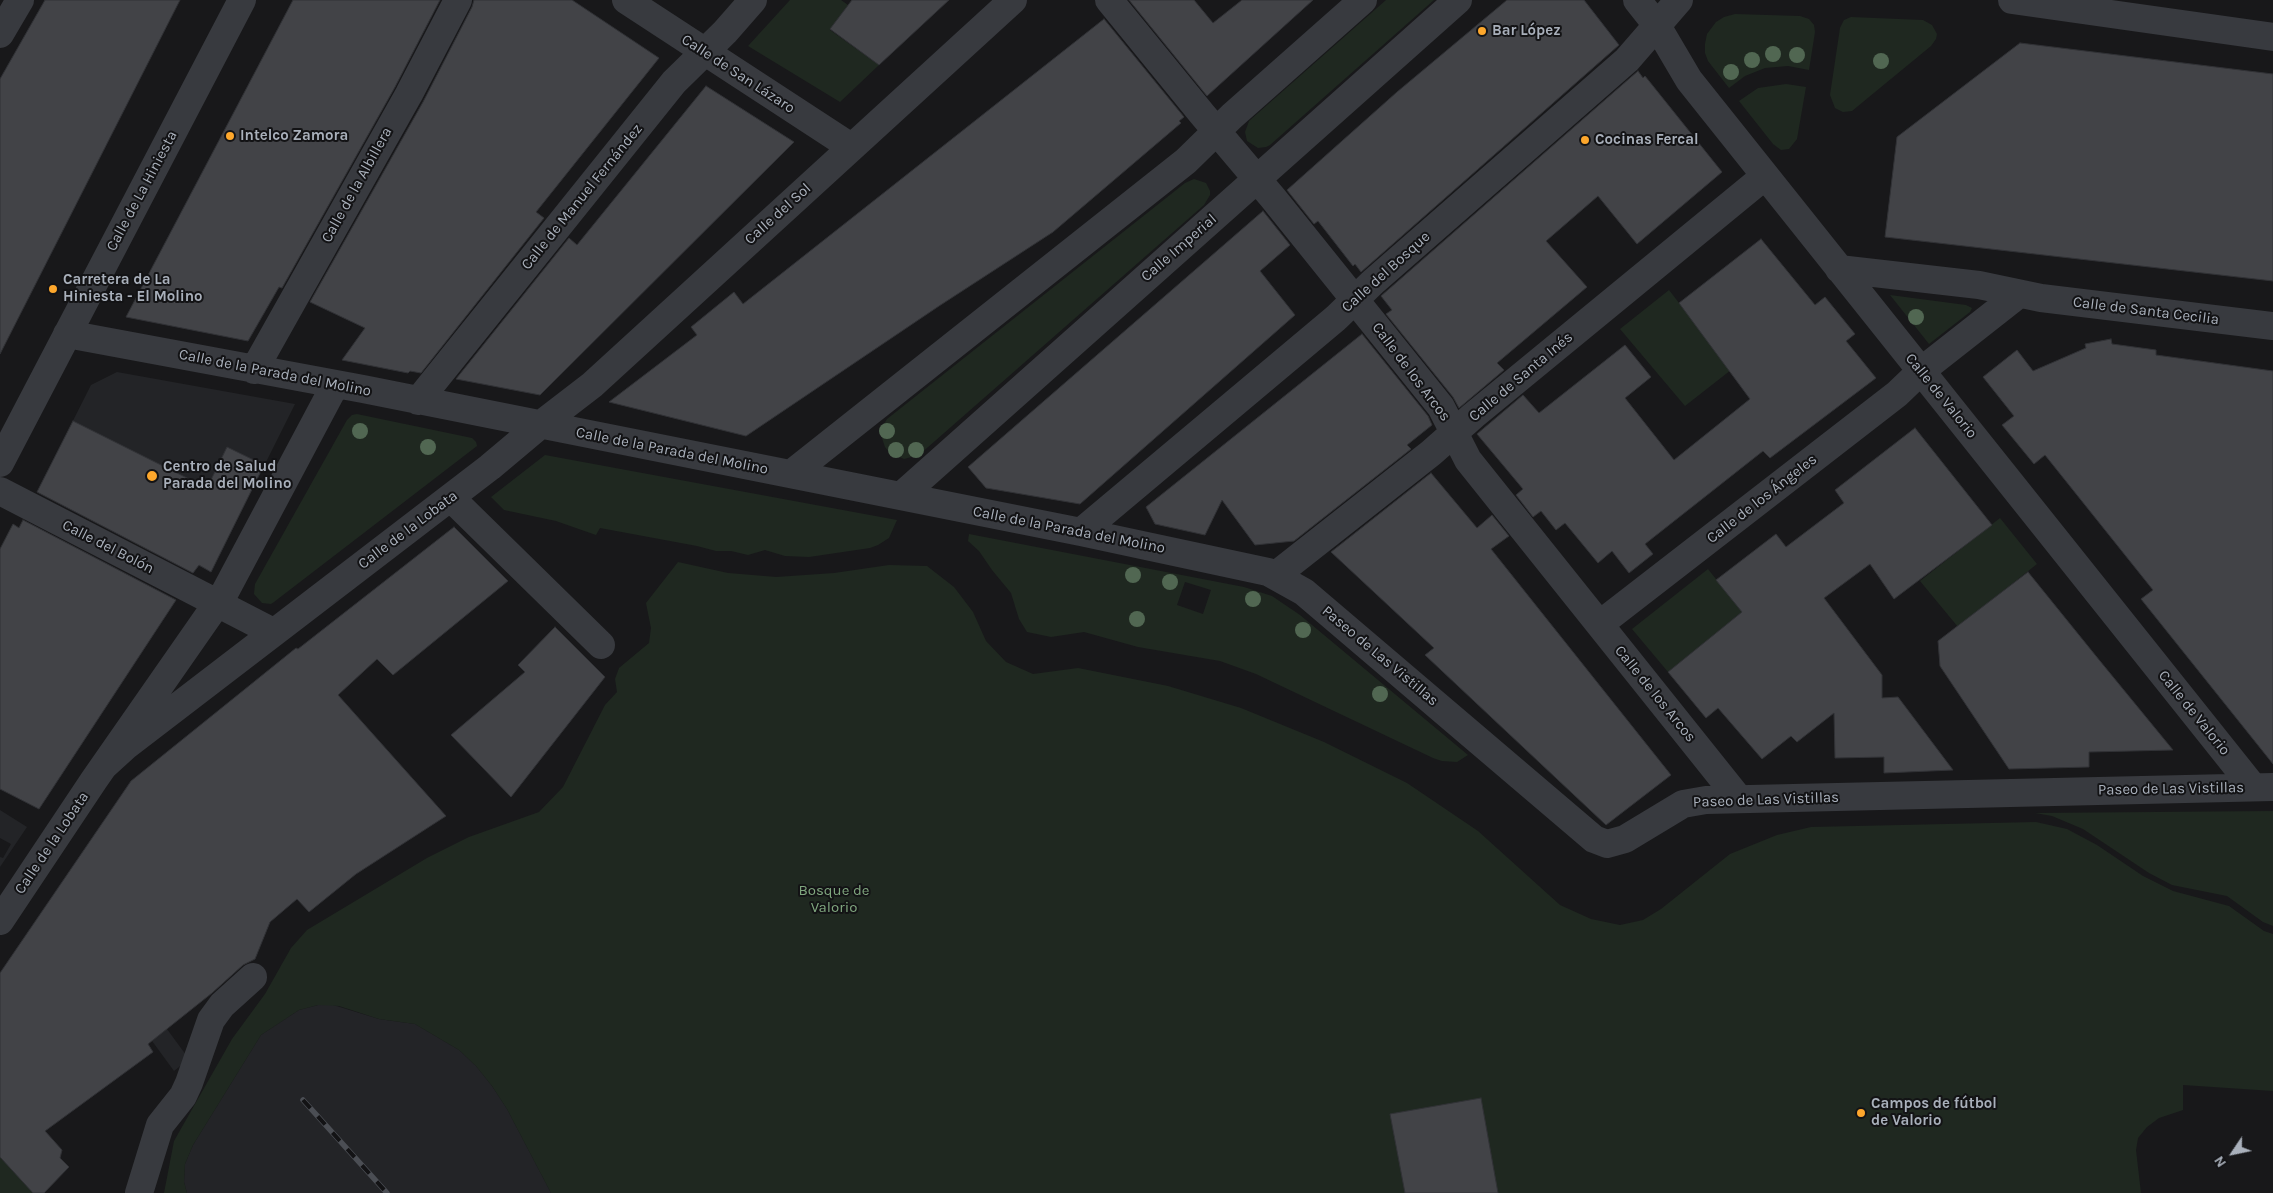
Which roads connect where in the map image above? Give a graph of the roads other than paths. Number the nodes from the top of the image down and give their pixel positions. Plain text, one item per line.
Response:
1 (20, 0) edge
2 (242, 0) edge
3 (458, 0) edge
4 (626, 0) edge
5 (753, 0) edge
6 (1013, 0) edge
7 (1109, 0) edge
8 (1363, 0) edge
9 (1458, 0) edge
10 (1637, 0) edge
11 (1679, 0) edge
12 (2012, 0) edge
13 (1656, 24) junction
14 (0, 34) edge
15 (2273, 37) edge
16 (705, 52) junction
17 (1216, 132) junction
18 (851, 147) junction
19 (1765, 176) junction
20 (1257, 179) junction
21 (1840, 269) junction
22 (2019, 294) junction
23 (1355, 300) junction
24 (2273, 326) edge
25 (67, 334) junction
26 (254, 370) junction
27 (1921, 372) junction
28 (335, 385) junction
29 (418, 401) junction
30 (540, 425) junction
31 (7, 430) edge
32 (1454, 432) junction
33 (0, 463) edge
34 (791, 474) junction
35 (0, 491) edge
36 (900, 496) junction
37 (451, 498) junction
38 (1081, 532) junction
39 (1276, 575) junction
40 (217, 604) junction
41 (1600, 624) junction
42 (273, 632) junction
43 (601, 646) dead end
44 (104, 766) junction
45 (2263, 787) edge
46 (1740, 799) junction
47 (0, 921) edge
48 (252, 977) dead end
49 (139, 1193) edge

1 - 14 street
2 - 25 street, Calle de La Hiniesta
3 - 26 street, Calle de la Albillera
4 - 16 street, Calle de San Lázaro
5 - 16 street, Calle de Manuel Fernández
6 - 18 street, Calle del Sol
7 - 17 street, Calle de los Arcos
8 - 17 street
9 - 20 street, Calle Imperial
10 - 13 street, Calle de Valorio
11 - 13 street, Calle del Bosque
12 - 15 street
13 - 19 street, Calle de Valorio
13 - 23 street, Calle del Bosque
16 - 18 street, Calle de San Lázaro
16 - 29 street, Calle de Manuel Fernández
17 - 20 street, Calle de los Arcos
17 - 34 street
18 - 30 street, Calle del Sol
19 - 21 street, Calle de Valorio
19 - 32 street, Calle de Santa Inés
20 - 23 street, Calle de los Arcos
20 - 36 street, Calle Imperial
21 - 22 street, Calle de Santa Cecilia
21 - 27 street, Calle de Valorio
22 - 24 street, Calle de Santa Cecilia
22 - 27 street
23 - 32 street, Calle de los Arcos
23 - 38 street, Calle del Bosque
25 - 26 street, Calle de la Parada del Molino
25 - 31 street, Calle de La Hiniesta
26 - 28 street, Calle de la Parada del Molino
27 - 41 street, Calle de los Ángeles
27 - 45 street, Calle de Valorio
28 - 29 street, Calle de la Parada del Molino
28 - 40 street, Calle de la Lobata
29 - 30 street, Calle de la Parada del Molino
30 - 34 street, Calle de la Parada del Molino
30 - 37 street, Calle de la Lobata
31 - 33 street, Calle de La Hiniesta
32 - 39 street, Calle de Santa Inés
32 - 41 street, Calle de los Arcos
34 - 36 street, Calle de la Parada del Molino
35 - 40 street, Calle del Bolón
36 - 38 street, Calle de la Parada del Molino
37 - 42 street, Calle de la Lobata
37 - 43 street
38 - 39 street, Calle de la Parada del Molino
39 - 46 street, Paseo de Las Vistillas
40 - 42 street
40 - 44 street, Calle de la Lobata
41 - 46 street, Calle de los Arcos
42 - 44 street, Calle de la Lobata
44 - 47 street, Calle de la Lobata
45 - 46 street, Paseo de Las Vistillas
48 - 49 street

